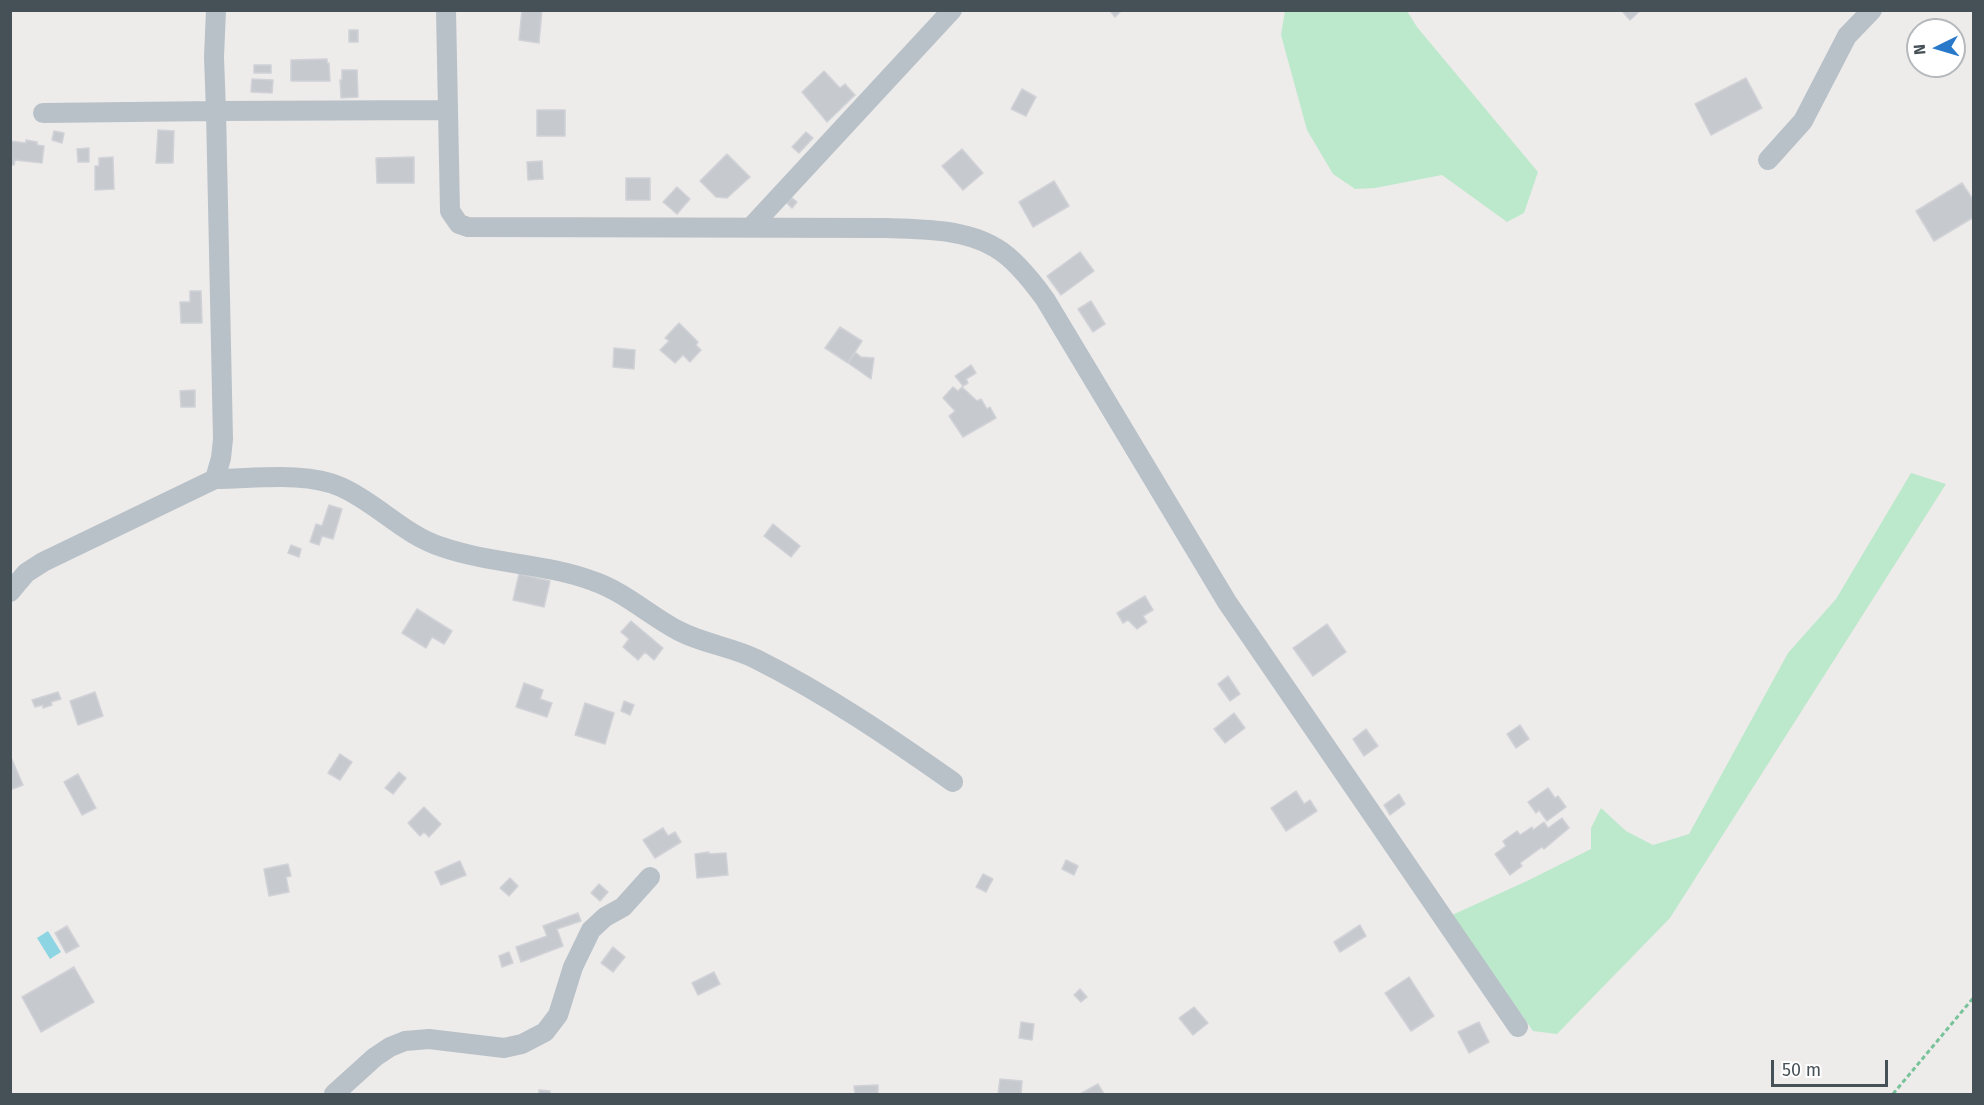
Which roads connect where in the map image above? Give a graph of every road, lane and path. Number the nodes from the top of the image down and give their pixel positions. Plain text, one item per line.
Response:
1 (216, 10) edge
2 (446, 10) edge
3 (1872, 10) edge
4 (941, 14) edge
5 (448, 110) junction
6 (216, 111) junction
7 (43, 113) dead end
8 (1768, 160) dead end
9 (751, 227) junction
10 (215, 479) junction
11 (10, 592) edge
12 (953, 782) dead end
13 (650, 877) dead end
14 (1974, 997) edge
15 (1518, 1027) dead end
16 (334, 1095) edge
17 (1893, 1095) edge

1 - 6 street
2 - 5 street
3 - 8 street
4 - 9 street
5 - 6 street
5 - 9 street
6 - 7 street
6 - 10 street
9 - 15 street
10 - 11 street
10 - 12 street
13 - 16 street
14 - 17 path

